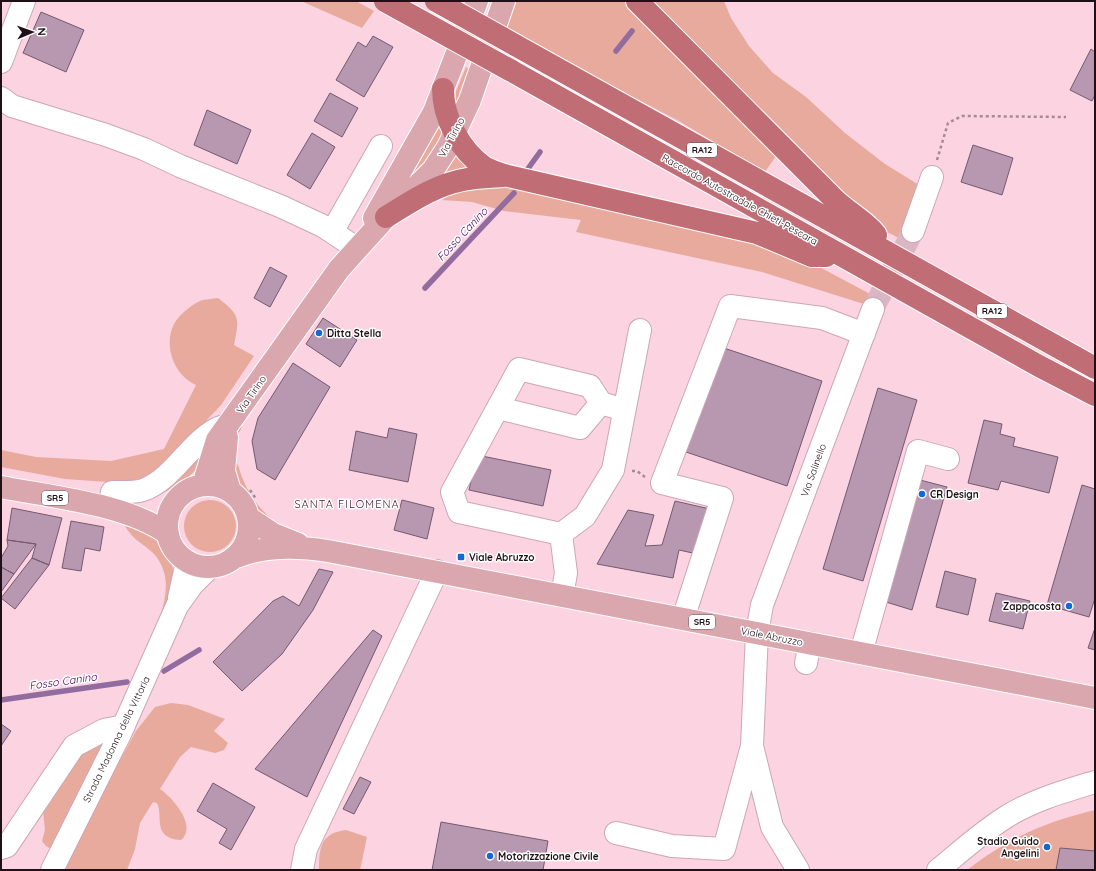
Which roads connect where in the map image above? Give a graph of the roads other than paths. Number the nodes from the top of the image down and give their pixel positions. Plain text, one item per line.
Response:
1 (24, 1) edge
2 (385, 1) edge
3 (436, 1) edge
4 (477, 1) edge
5 (504, 1) edge
6 (637, 1) edge
7 (1, 62) edge
8 (444, 89) junction
9 (1, 98) edge
10 (454, 133) junction
11 (381, 146) dead end
12 (504, 175) junction
13 (932, 177) road end
14 (386, 217) junction
15 (913, 231) tunnel mouth
16 (332, 232) junction
17 (356, 248) junction
18 (889, 254) junction
19 (843, 257) junction
20 (874, 309) tunnel mouth
21 (640, 330) dead end
22 (864, 334) junction
23 (1095, 368) edge
24 (1095, 395) edge
25 (601, 403) junction
26 (498, 408) junction
27 (625, 410) junction
28 (230, 424) junction
29 (948, 459) dead end
30 (203, 485) junction
31 (1, 487) edge
32 (239, 488) junction
33 (175, 502) junction
34 (108, 508) junction
35 (254, 511) junction
36 (168, 534) junction
37 (561, 534) junction
38 (308, 548) junction
39 (236, 557) junction
40 (187, 562) junction
41 (209, 568) junction
42 (437, 572) junction
43 (562, 596) junction
44 (178, 606) junction
45 (683, 618) junction
46 (757, 633) junction
47 (861, 653) junction
48 (1095, 698) edge
49 (124, 726) junction
50 (752, 746) junction
51 (1095, 782) edge
52 (616, 833) dead end
53 (1, 848) edge
54 (52, 870) edge
55 (302, 870) edge
56 (798, 870) edge
57 (938, 870) edge

1 - 7 street
2 - 19 highway, Raccordo Autostradale Chieti-Pescara / RA12, bridge
3 - 18 highway, RA12, bridge
4 - 8 main road, Via Tirino
5 - 10 main road, Via Tirino
6 - 18 highway
8 - 10 highway
8 - 17 main road, Via Tirino
9 - 16 street
10 - 12 highway
10 - 14 main road, Via Tirino
11 - 16 street
12 - 14 highway
12 - 19 highway
13 - 15 street
14 - 17 main road, Via Tirino
16 - 17 street
17 - 28 main road, Via Tirino
18 - 23 highway, RA12
19 - 24 highway, Raccordo Autostradale Chieti-Pescara / RA12
20 - 22 street, Via Salinello
21 - 27 street
22 - 45 street
22 - 46 street, Via Salinello
25 - 26 street
25 - 26 street
25 - 27 street
26 - 37 street
27 - 37 street
28 - 30 main road, Via Tirino
28 - 32 main road, Via Tirino
28 - 34 street
29 - 47 street
30 - 32 main road
30 - 33 main road, SR5
31 - 34 main road, SR5
32 - 35 main road, SR5
33 - 34 main road, SR5
33 - 36 main road
34 - 36 main road, SR5
35 - 38 main road, Viale Abruzzo / SR5
35 - 39 main road
36 - 40 main road
37 - 43 street
38 - 39 main road, Viale Abruzzo / SR5
38 - 42 main road, Viale Abruzzo / SR5
39 - 41 main road, SR5
40 - 41 main road
40 - 44 street, Strada Madonna della Vittoria
41 - 44 street, Strada Madonna della Vittoria
42 - 43 main road, Viale Abruzzo / SR5
42 - 55 street
43 - 45 main road, Viale Abruzzo / SR5
44 - 49 street, Strada Madonna della Vittoria
45 - 46 main road, Viale Abruzzo / SR5
46 - 47 main road, Viale Abruzzo / SR5
46 - 50 street, Via Salinello
47 - 48 main road, Viale Abruzzo / SR5
49 - 53 street
49 - 54 street, Strada Madonna della Vittoria
50 - 52 street
50 - 56 street
51 - 57 street

